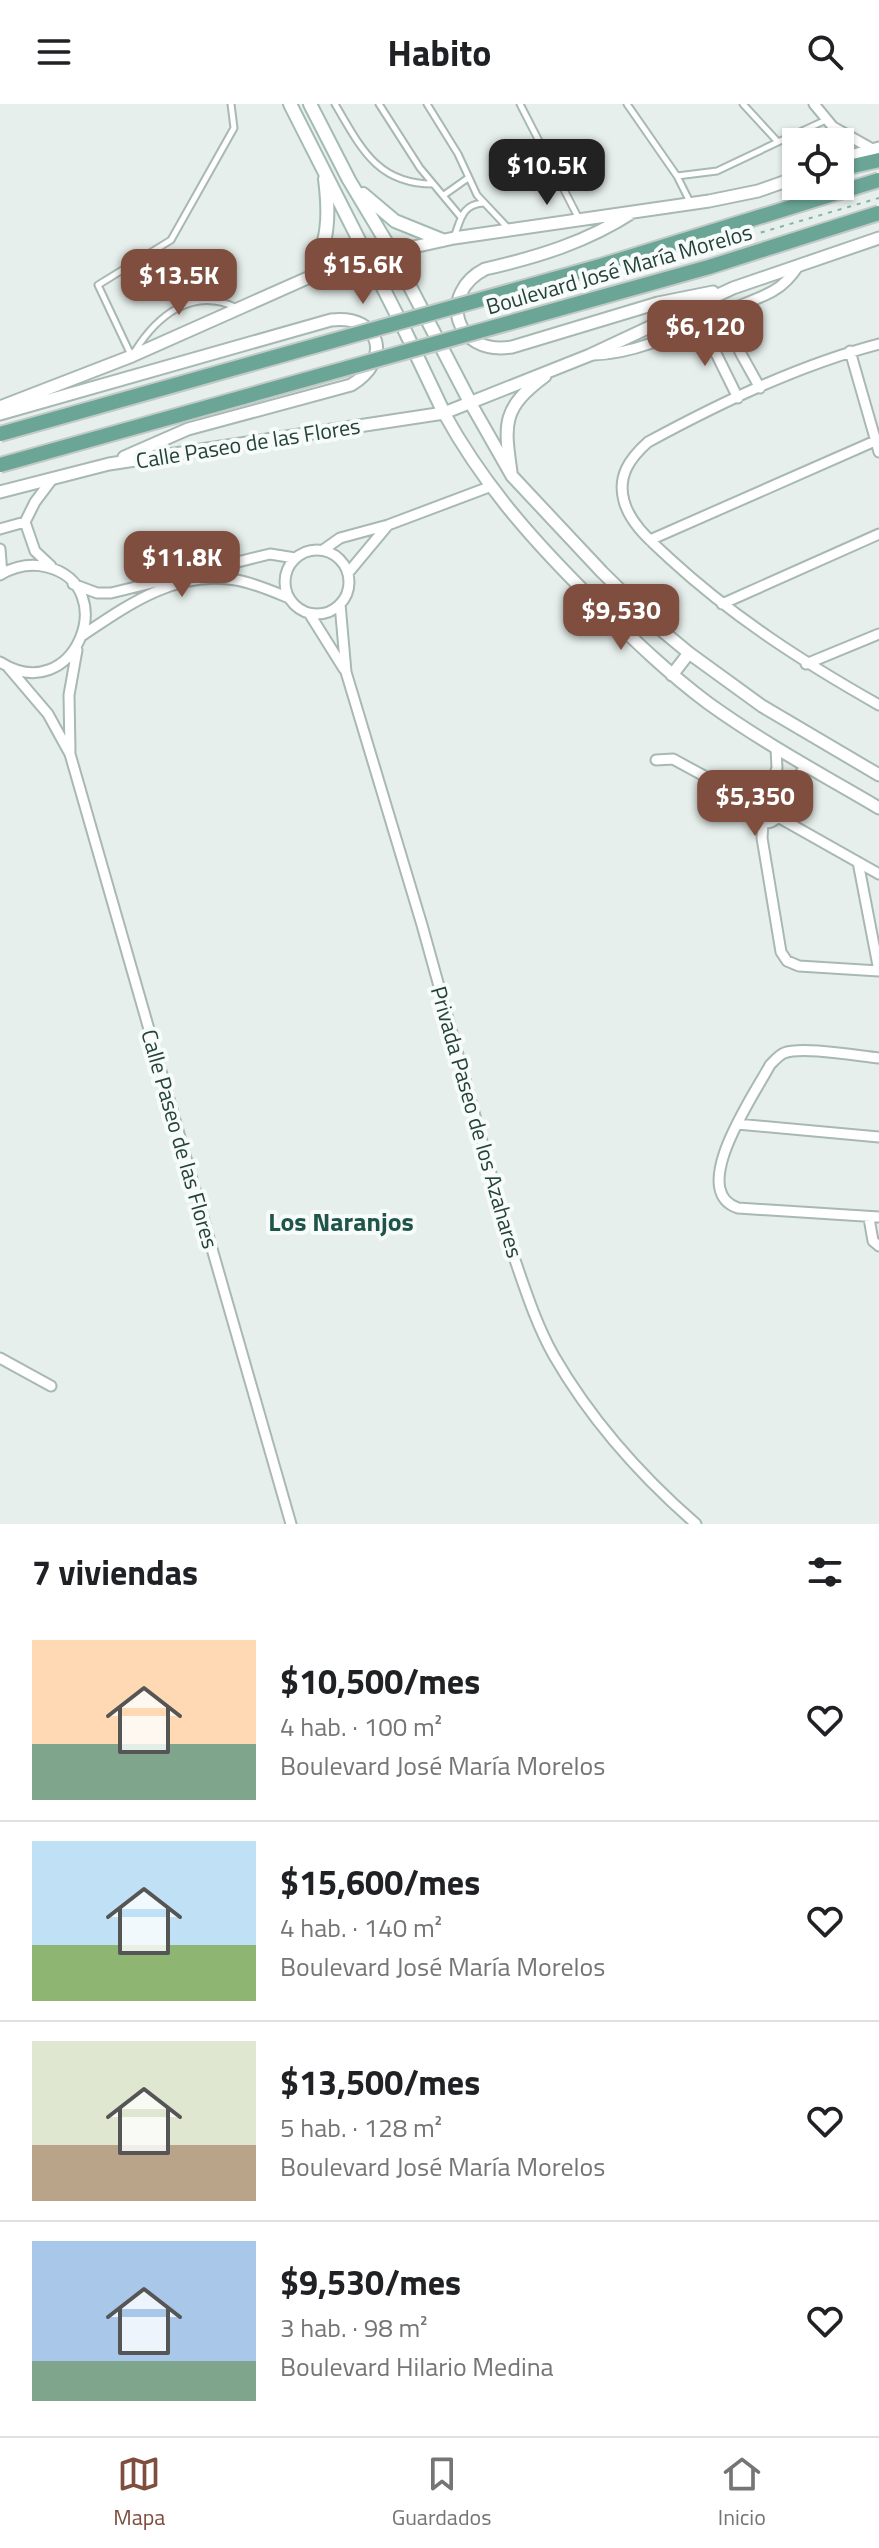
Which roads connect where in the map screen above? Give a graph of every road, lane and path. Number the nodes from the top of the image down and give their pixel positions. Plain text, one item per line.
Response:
1 (231, 104) edge
2 (290, 104) edge
3 (310, 104) edge
4 (335, 104) edge
5 (379, 104) edge
6 (427, 104) edge
7 (520, 104) edge
8 (627, 104) edge
9 (743, 104) edge
10 (814, 104) edge
11 (830, 123) junction
12 (831, 128) edge
13 (778, 142) junction
14 (877, 153) edge
15 (854, 157) edge
16 (854, 163) edge
17 (323, 168) junction
18 (677, 176) junction
19 (468, 178) junction
20 (349, 180) junction
21 (879, 180) edge
22 (782, 183) edge
23 (434, 184) junction
24 (444, 195) junction
25 (484, 203) junction
26 (691, 204) junction
27 (637, 210) junction
28 (879, 213) edge
29 (460, 216) junction
30 (580, 219) junction
31 (510, 230) junction
32 (879, 238) edge
33 (448, 239) junction
34 (391, 250) junction
35 (368, 257) junction
36 (799, 265) junction
37 (312, 276) junction
38 (733, 288) junction
39 (239, 309) junction
40 (724, 312) junction
41 (701, 323) junction
42 (735, 340) junction
43 (879, 344) edge
44 (714, 348) junction
45 (850, 351) junction
46 (590, 355) junction
47 (132, 356) junction
48 (559, 365) junction
49 (760, 388) junction
50 (738, 398) junction
51 (471, 404) junction
52 (0, 407) edge
53 (444, 413) junction
54 (0, 414) edge
55 (0, 434) edge
56 (875, 441) junction
57 (879, 452) edge
58 (109, 464) junction
59 (0, 465) edge
60 (512, 476) junction
61 (53, 478) junction
62 (489, 487) junction
63 (0, 492) edge
64 (25, 522) junction
65 (388, 525) junction
66 (0, 529) edge
67 (879, 534) edge
68 (650, 540) junction
69 (0, 549) edge
70 (323, 550) junction
71 (295, 558) junction
72 (54, 569) junction
73 (348, 573) junction
74 (1, 574) edge
75 (73, 584) junction
76 (289, 598) junction
77 (340, 604) junction
78 (722, 604) junction
79 (309, 613) junction
80 (879, 634) edge
81 (83, 635) junction
82 (78, 647) junction
83 (689, 653) junction
84 (2, 663) edge
85 (806, 664) junction
86 (346, 672) junction
87 (672, 675) junction
88 (879, 705) edge
89 (776, 748) junction
90 (70, 754) junction
91 (656, 760) dead end
92 (806, 766) junction
93 (879, 775) edge
94 (767, 795) junction
95 (778, 802) junction
96 (754, 803) junction
97 (879, 808) edge
98 (778, 817) junction
99 (763, 823) junction
100 (858, 862) junction
101 (879, 874) edge
102 (879, 971) edge
103 (879, 1058) edge
104 (737, 1124) junction
105 (879, 1137) edge
106 (874, 1218) edge
107 (879, 1246) edge
108 (0, 1358) edge
109 (51, 1386) dead end
110 (291, 1524) edge
111 (696, 1524) edge

1 - 47 lane
2 - 17 main road
3 - 20 main road
4 - 23 lane
5 - 23 lane
6 - 19 lane
7 - 30 lane
8 - 18 lane
9 - 13 lane
10 - 11 street
11 - 12 street
11 - 13 lane
11 - 14 street
13 - 18 lane
14 - 15 street
14 - 16 main road
17 - 35 main road
17 - 37 main road
18 - 26 lane
19 - 24 lane
19 - 25 lane
20 - 33 main road
20 - 34 main road
21 - 55 main road, Boulevard José María Morelos, bridge
22 - 26 street, Boulevard José María Morelos
23 - 24 lane
24 - 29 lane
25 - 29 lane
25 - 31 lane
26 - 27 street, Boulevard José María Morelos
27 - 30 street, Boulevard José María Morelos
27 - 38 street
28 - 59 main road, Boulevard José María Morelos, bridge
29 - 33 lane
30 - 31 street, Boulevard José María Morelos
31 - 33 street, Boulevard José María Morelos
32 - 36 street
33 - 34 street, Boulevard José María Morelos
34 - 35 street, Boulevard José María Morelos
34 - 51 main road
35 - 37 street, Boulevard José María Morelos
35 - 53 main road
36 - 38 street
36 - 40 street
37 - 39 street, Boulevard José María Morelos
38 - 46 street, Calle Paseo de las Flores
39 - 47 street, Boulevard José María Morelos
39 - 47 lane
40 - 41 street
40 - 42 street
41 - 44 street
41 - 46 street
42 - 44 street
42 - 49 street
43 - 45 street
44 - 50 street
45 - 49 street
45 - 56 street
46 - 48 street, Calle Paseo de las Flores
47 - 52 street, Boulevard José María Morelos
48 - 51 street, Calle Paseo de las Flores
48 - 60 street
49 - 50 street
50 - 68 street
51 - 53 street, Calle Paseo de las Flores
51 - 60 street
53 - 58 street, Calle Paseo de las Flores
53 - 62 street
54 - 58 street
56 - 57 street
56 - 68 street
58 - 61 street, Calle Paseo de las Flores
60 - 83 street
61 - 63 street, Calle Paseo de las Flores
61 - 64 street
62 - 65 street
62 - 87 street
64 - 66 street
64 - 72 street
65 - 70 street
65 - 73 street
67 - 78 street
68 - 78 street
69 - 74 street
70 - 71 street
70 - 73 street
71 - 75 street
71 - 76 street
72 - 74 street
72 - 75 street
73 - 77 street
75 - 81 street
76 - 79 street
76 - 81 street
77 - 79 street
77 - 86 street, Privada Paseo de los Azahares
78 - 85 street
79 - 86 street, Privada Paseo de los Azahares
80 - 85 street
81 - 82 street, Calle Paseo de las Flores
82 - 84 street
82 - 90 street, Calle Paseo de las Flores
83 - 87 street
83 - 93 street
84 - 90 street, Calle Paseo de las Flores
85 - 88 street
86 - 111 street, Privada Paseo de los Azahares
87 - 89 street
89 - 92 street
89 - 94 street
90 - 110 street, Calle Paseo de las Flores
91 - 96 street
92 - 95 street
92 - 97 street
94 - 95 street
94 - 96 street
95 - 98 street
96 - 99 street
98 - 99 street
98 - 100 street
99 - 102 street
100 - 101 street
100 - 102 street
103 - 104 street
104 - 105 street
104 - 106 street
106 - 107 street
108 - 109 street

